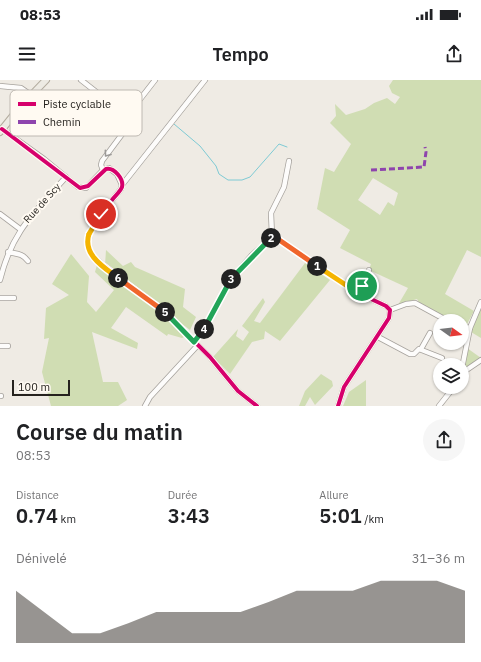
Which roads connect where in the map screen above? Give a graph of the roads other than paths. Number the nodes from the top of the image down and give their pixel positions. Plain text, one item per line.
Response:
1 (46, 80) edge
2 (81, 80) edge
3 (155, 80) edge
4 (204, 80) edge
5 (0, 86) edge
6 (24, 90) edge
7 (37, 90) edge
8 (94, 90) edge
9 (142, 97) edge
10 (10, 120) edge
11 (1, 130) edge
12 (121, 136) edge
13 (289, 161) dead end
14 (103, 170) junction
15 (66, 177) junction
16 (122, 185) junction
17 (0, 214) edge
18 (20, 229) junction
19 (272, 235) junction
20 (8, 252) junction
21 (28, 261) dead end
22 (369, 270) dead end
23 (0, 280) edge
24 (358, 293) junction
25 (0, 298) edge
26 (14, 298) dead end
27 (481, 302) edge
28 (390, 310) junction
29 (435, 314) edge
30 (470, 328) joint
31 (430, 333) dead end
32 (378, 337) junction
33 (196, 344) junction
34 (0, 346) edge
35 (8, 346) dead end
36 (421, 349) junction
37 (442, 358) dead end
38 (464, 358) edge
39 (481, 360) edge
40 (469, 368) edge
41 (448, 394) edge
42 (145, 406) edge
43 (257, 406) edge
44 (338, 406) edge
45 (439, 406) edge

1 - 7 main road
2 - 8 street
3 - 9 street
4 - 16 street
5 - 6 street
10 - 11 main road
11 - 15 street
12 -> 14 street
13 - 19 street
14 - 15 street
14 - 16 street
15 - 18 street, Rue de Scy
16 - 33 street
17 - 18 street, Rue de Scy
18 - 20 street
19 - 24 street
19 - 33 street
20 - 21 street
20 - 23 street
22 - 24 street
24 - 28 street
25 - 26 street
27 - 30 street
28 - 29 street
28 - 32 street
30 - 38 street
31 - 36 street
32 - 36 street
32 - 44 street
33 - 42 street
33 - 43 street
34 - 35 street
36 - 37 street
39 - 40 street
41 - 45 street

